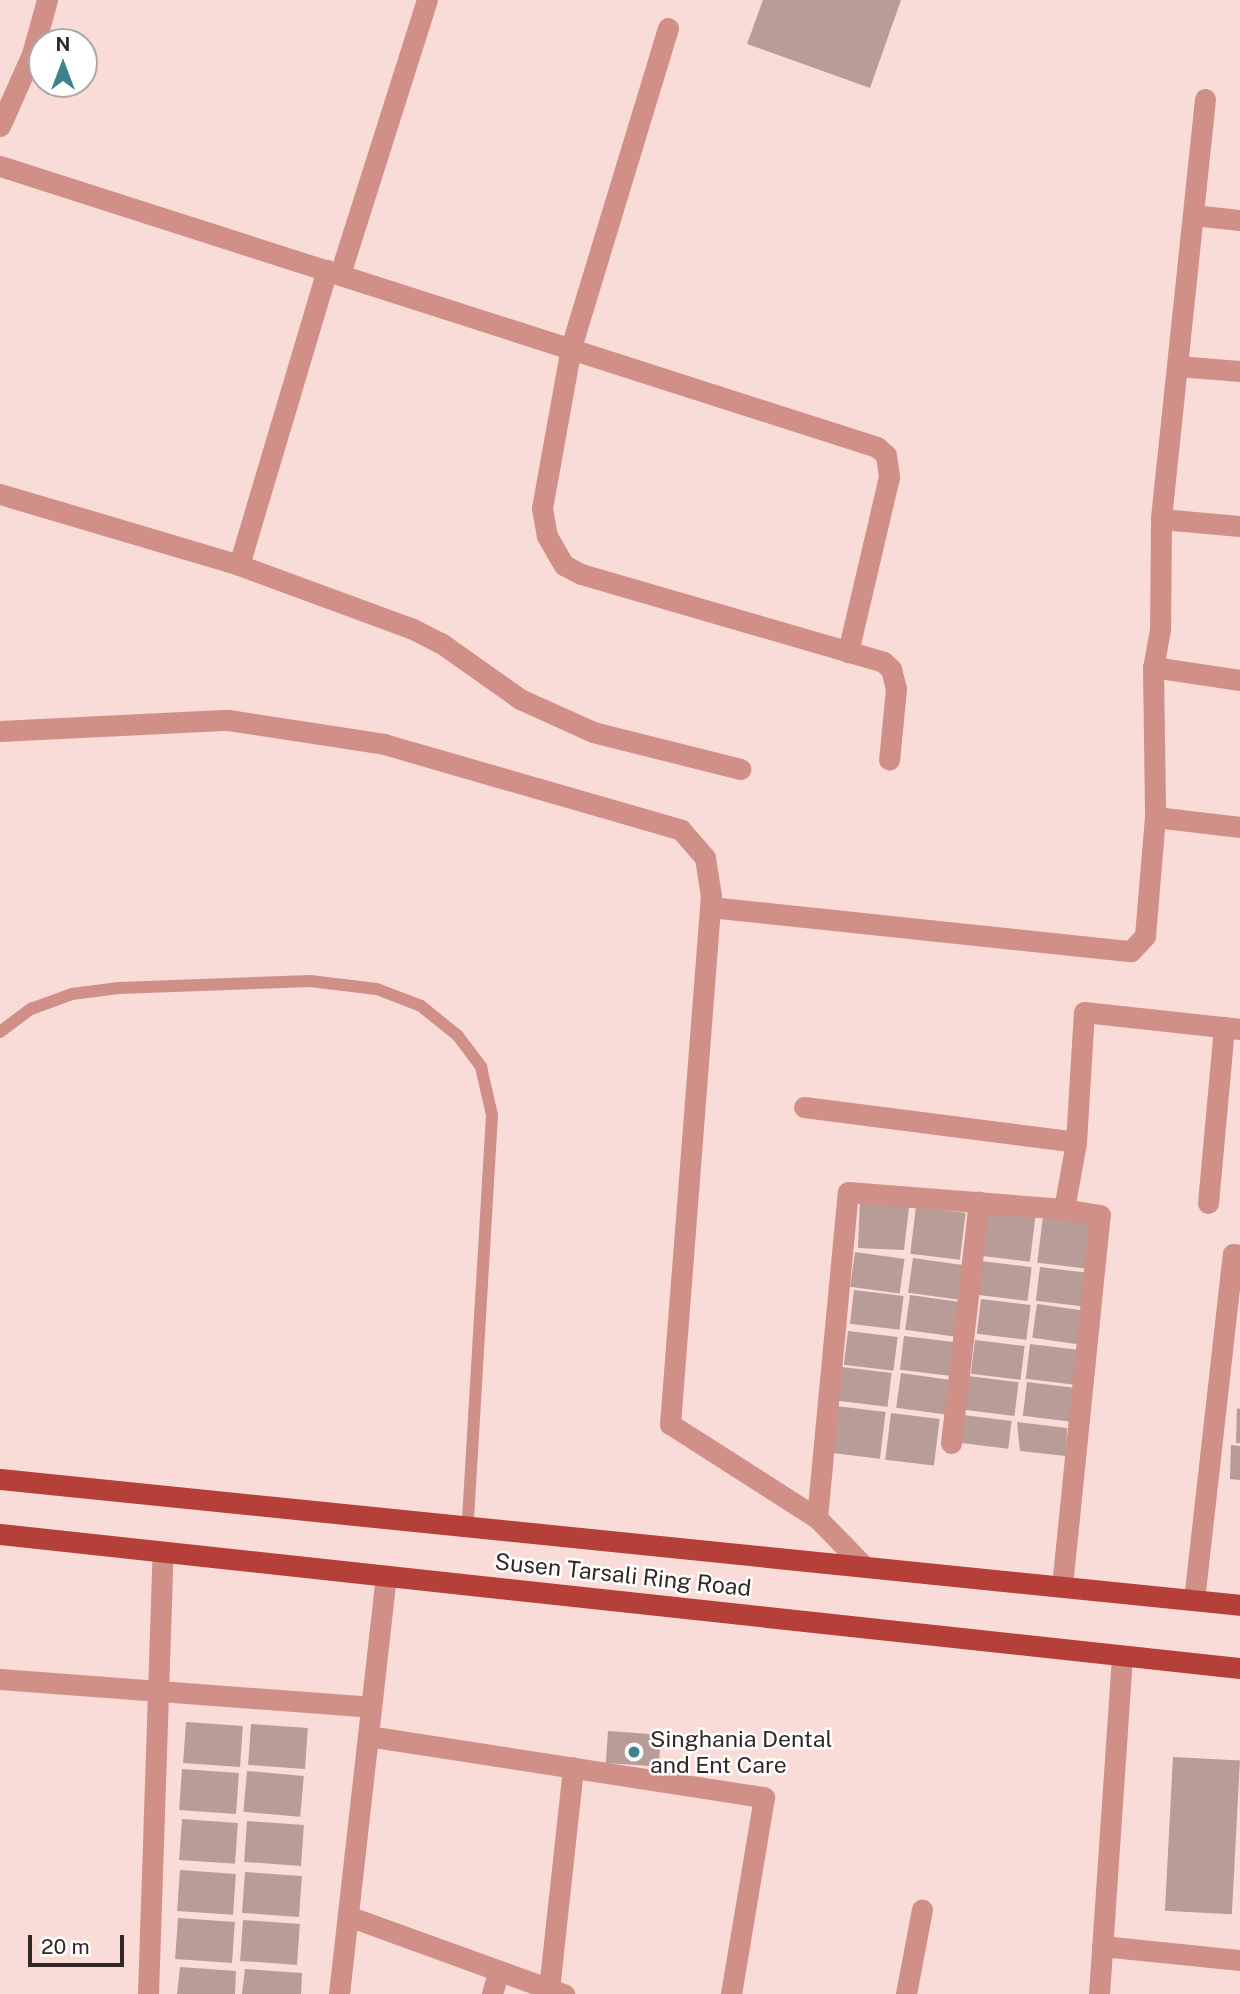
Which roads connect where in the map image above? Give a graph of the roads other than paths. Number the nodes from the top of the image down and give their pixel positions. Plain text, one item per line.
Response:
1 (47, 0) edge
2 (427, 0) edge
3 (668, 28) dead end
4 (1205, 99) dead end
5 (0, 126) edge
6 (0, 166) edge
7 (1193, 215) junction
8 (1240, 220) edge
9 (334, 272) junction
10 (571, 347) junction
11 (1177, 366) junction
12 (1240, 371) edge
13 (0, 494) edge
14 (1161, 519) junction
15 (1240, 526) edge
16 (239, 565) junction
17 (848, 652) junction
18 (1153, 667) junction
19 (1240, 680) edge
20 (0, 731) edge
21 (890, 760) dead end
22 (740, 769) dead end
23 (1155, 817) junction
24 (1240, 827) edge
25 (710, 907) junction
26 (1232, 1028) edge
27 (0, 1032) edge
28 (804, 1107) dead end
29 (1076, 1142) junction
30 (979, 1202) junction
31 (1208, 1203) dead end
32 (1064, 1209) junction
33 (1240, 1255) edge
34 (951, 1443) dead end
35 (0, 1479) edge
36 (817, 1518) junction
37 (468, 1525) junction
38 (0, 1534) edge
39 (163, 1552) junction
40 (862, 1564) junction
41 (386, 1576) junction
42 (1062, 1586) junction
43 (1194, 1600) junction
44 (1240, 1605) edge
45 (1122, 1656) junction
46 (1240, 1668) edge
47 (0, 1679) edge
48 (160, 1694) junction
49 (370, 1707) junction
50 (368, 1736) junction
51 (573, 1767) junction
52 (922, 1909) dead end
53 (348, 1916) junction
54 (1102, 1946) junction
55 (1240, 1960) edge
56 (498, 1973) junction
57 (556, 1991) edge
58 (148, 1994) edge
59 (339, 1994) edge
60 (492, 1994) edge
61 (731, 1994) edge
62 (906, 1994) edge
63 (1099, 1994) edge

1 - 5 street
2 - 9 street
3 - 10 street
4 - 7 street
6 - 9 street
7 - 8 street
7 - 11 street
9 - 10 street
9 - 16 street
10 - 17 street
10 - 17 street
11 - 12 street
11 - 14 street
13 - 16 street
14 - 15 street
14 - 18 street
16 - 22 street
17 - 21 street
18 - 19 street
18 - 23 street
20 - 25 street
23 - 24 street
23 - 25 street
25 - 36 street
26 - 29 street
26 - 31 street
27 - 37 lane
28 - 29 street
29 - 32 street
30 - 32 street
30 - 34 street
30 - 36 street
32 - 42 street
33 - 43 street
35 - 37 main road, Susen Tarsali Ring Road
36 - 40 street
37 - 40 main road, Susen Tarsali Ring Road
38 - 39 main road, Susen Tarsali Ring Road
39 - 41 main road, Susen Tarsali Ring Road
39 - 48 street
40 - 42 main road, Susen Tarsali Ring Road
41 - 45 main road, Susen Tarsali Ring Road
41 - 49 street
42 - 43 main road, Susen Tarsali Ring Road
43 - 44 main road, Susen Tarsali Ring Road
45 - 46 main road, Susen Tarsali Ring Road
45 - 54 street
47 - 48 street
48 - 49 street
48 - 58 street
49 - 50 street
50 - 51 street
50 - 53 street
51 - 57 street
51 - 61 street
52 - 62 street
53 - 56 street
53 - 59 street
54 - 55 street
54 - 63 street
56 - 57 street
56 - 60 street

